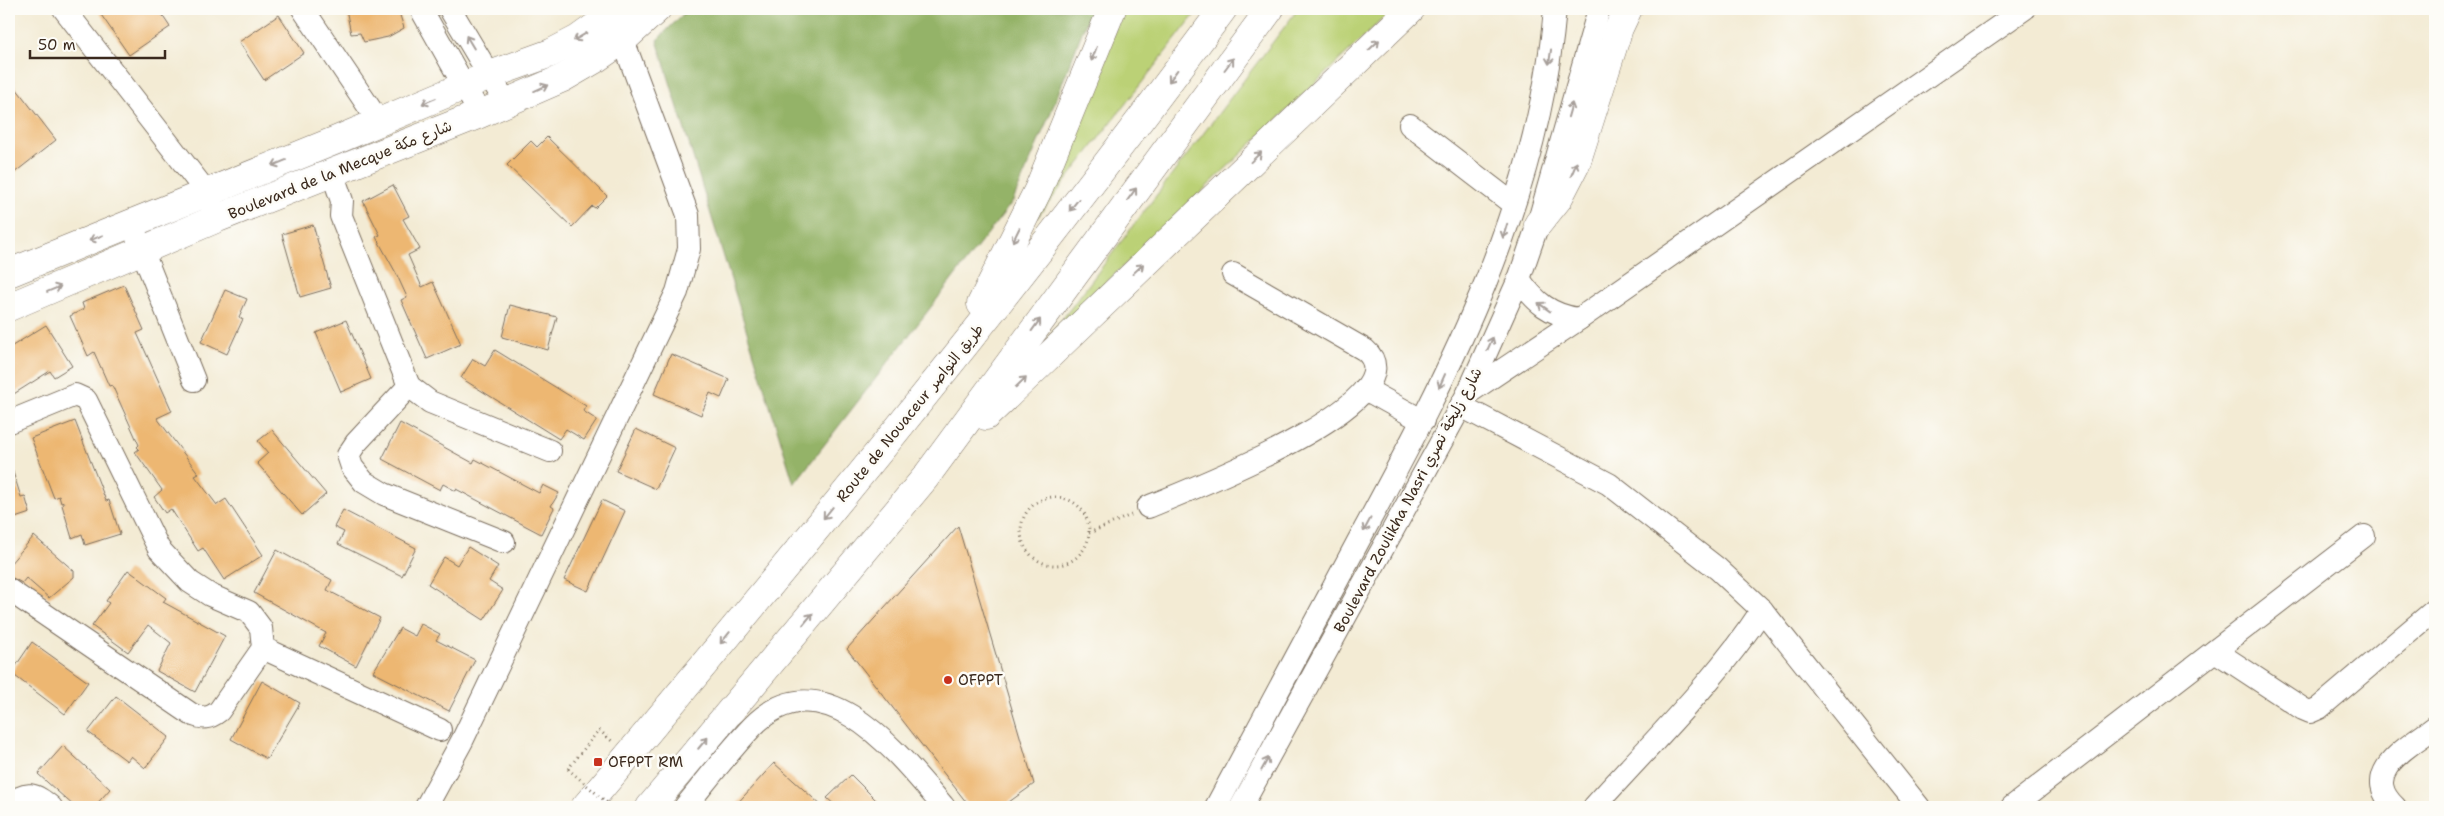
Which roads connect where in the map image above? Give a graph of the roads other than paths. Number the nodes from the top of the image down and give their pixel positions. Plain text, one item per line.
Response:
1 (64, 9) edge
2 (302, 9) edge
3 (421, 9) edge
4 (450, 9) edge
5 (620, 9) edge
6 (657, 9) edge
7 (1112, 9) edge
8 (1223, 9) edge
9 (1270, 9) edge
10 (1411, 9) edge
11 (1555, 9) edge
12 (1600, 9) edge
13 (1628, 9) edge
14 (2024, 9) edge
15 (623, 40) junction
16 (490, 75) junction
17 (464, 86) junction
18 (506, 103) junction
19 (480, 114) junction
20 (378, 122) junction
21 (1410, 125) dead end
22 (325, 175) junction
23 (206, 193) junction
24 (1514, 204) junction
25 (218, 218) junction
26 (132, 223) junction
27 (1538, 224) junction
28 (142, 252) junction
29 (9, 273) edge
30 (1233, 274) dead end
31 (1519, 278) junction
32 (9, 307) edge
33 (1579, 319) junction
34 (948, 367) junction
35 (194, 380) dead end
36 (409, 386) junction
37 (1365, 389) junction
38 (1464, 400) junction
39 (1424, 421) junction
40 (9, 422) edge
41 (550, 451) dead end
42 (925, 478) junction
43 (1148, 508) road end
44 (2364, 536) dead end
45 (504, 542) dead end
46 (9, 590) edge
47 (1762, 610) junction
48 (2434, 615) edge
49 (263, 648) junction
50 (2215, 651) junction
51 (2435, 727) edge
52 (440, 730) dead end
53 (9, 806) edge
54 (51, 807) edge
55 (426, 807) edge
56 (585, 807) edge
57 (650, 807) edge
58 (684, 807) edge
59 (944, 807) edge
60 (1216, 807) edge
61 (1241, 807) edge
62 (1594, 807) edge
63 (1919, 807) edge
64 (2012, 807) edge
65 (2396, 807) edge

1 - 23 street
2 - 20 street
3 - 17 street
16 -> 4 street
5 -> 16 main road, Boulevard de la Mecque شارع مكة
6 - 15 main road, Boulevard de la Mecque شارع مكة
7 -> 34 main road
8 -> 34 main road, Route de Nouaceur طريق النواصر
42 -> 9 main road
42 -> 10 main road
11 -> 24 street, Boulevard Zoulikha Nasri شارع زليخة نصري
27 -> 12 street, Boulevard Zoulikha Nasri شارع زليخة نصري
27 -> 13 main road
14 - 33 street
18 -> 15 main road, Boulevard de la Mecque شارع مكة
15 - 55 street
16 - 17 main road, Boulevard de la Mecque شارع مكة
16 - 18 street
17 - 19 street
17 -> 20 main road, Boulevard de la Mecque شارع مكة
18 - 19 main road, Boulevard de la Mecque شارع مكة
19 - 22 main road, Boulevard de la Mecque شارع مكة
20 -> 23 main road, Boulevard de la Mecque شارع مكة
21 - 24 street
22 - 25 main road, Boulevard de la Mecque شارع مكة
22 - 36 street
23 - 25 street
23 - 26 main road, Boulevard de la Mecque شارع مكة
24 -> 39 street, Boulevard Zoulikha Nasri شارع زليخة نصري
25 - 28 main road, Boulevard de la Mecque شارع مكة
26 - 28 street
26 -> 29 main road, Boulevard de la Mecque شارع مكة
27 - 31 street, Boulevard Zoulikha Nasri شارع زليخة نصري
32 -> 28 main road, Boulevard de la Mecque شارع مكة
28 - 35 street
30 - 37 street
33 -> 31 street
38 -> 31 street, Boulevard Zoulikha Nasri شارع زليخة نصري
33 - 38 street
34 -> 56 main road, Route de Nouaceur طريق النواصر
36 - 41 street
36 - 45 street
37 - 39 street
37 - 43 street
38 - 47 street
61 -> 38 street, Boulevard Zoulikha Nasri شارع زليخة نصري
39 -> 60 street, Boulevard Zoulikha Nasri شارع زليخة نصري
40 - 49 street
57 -> 42 main road
44 - 50 street
46 - 49 street
47 - 62 street
47 - 63 street
48 - 50 street
49 - 52 street
50 - 64 street
51 - 65 street
53 - 54 street
58 - 59 street

